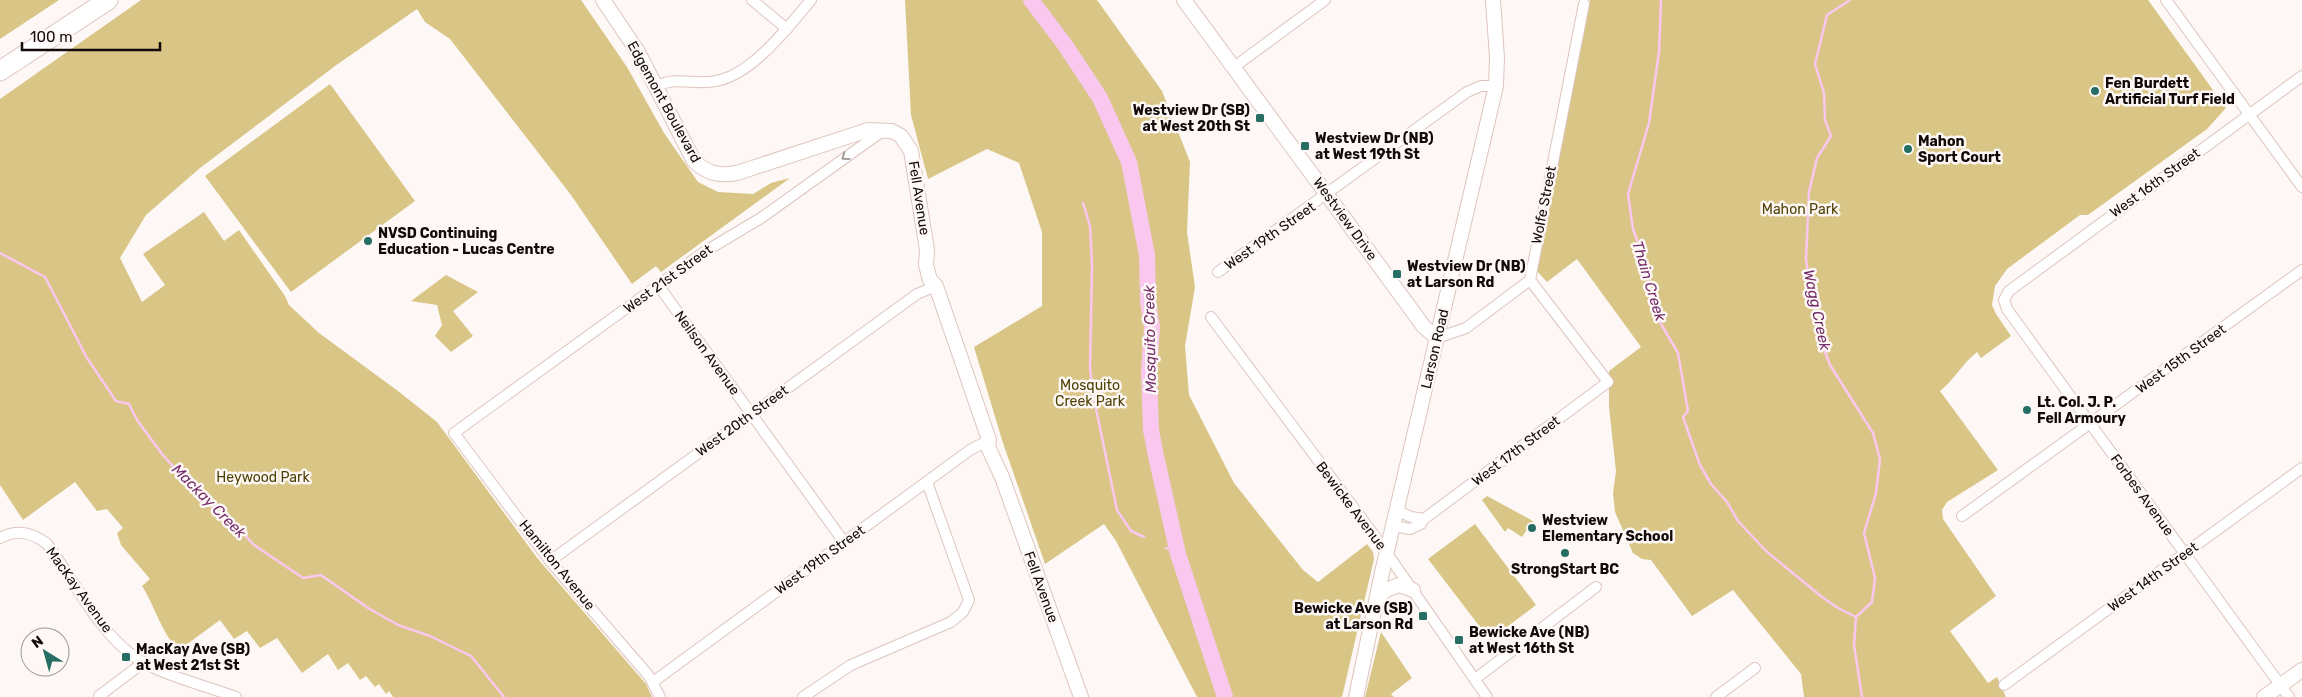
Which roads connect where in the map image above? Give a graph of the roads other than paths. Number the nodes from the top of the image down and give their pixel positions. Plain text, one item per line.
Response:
1 (86, 0) edge
2 (108, 0) edge
3 (603, 0) edge
4 (752, 0) edge
5 (811, 0) edge
6 (1184, 0) edge
7 (1325, 0) edge
8 (1493, 0) edge
9 (2166, 0) edge
10 (1584, 4) dead end
11 (787, 29) junction
12 (0, 56) edge
13 (1234, 67) junction
14 (0, 72) edge
15 (2302, 76) edge
16 (656, 86) junction
17 (1496, 86) junction
18 (2249, 115) junction
19 (885, 129) junction
20 (2302, 187) edge
21 (1328, 195) junction
22 (2302, 270) edge
23 (1218, 272) dead end
24 (1530, 280) junction
25 (658, 285) junction
26 (936, 286) junction
27 (2009, 291) joint
28 (1211, 317) dead end
29 (1437, 338) junction
30 (751, 414) junction
31 (2090, 425) junction
32 (454, 433) joint
33 (989, 440) junction
34 (2302, 468) edge
35 (927, 482) junction
36 (1398, 511) junction
37 (1962, 516) dead end
38 (1424, 519) junction
39 (1394, 526) junction
40 (0, 538) edge
41 (844, 542) junction
42 (1387, 553) junction
43 (2185, 554) junction
44 (550, 560) junction
45 (1596, 587) dead end
46 (1413, 590) junction
47 (1377, 598) junction
48 (144, 662) junction
49 (1755, 668) dead end
50 (2302, 670) edge
51 (1474, 679) junction
52 (653, 682) junction
53 (2004, 684) dead end
54 (2280, 685) junction
55 (1482, 695) edge
56 (99, 696) dead end
57 (236, 697) edge
58 (660, 697) edge
59 (802, 697) edge
60 (1081, 697) edge
61 (1356, 697) edge
62 (1716, 697) edge
63 (2264, 697) edge
64 (2289, 697) edge

1 - 12 highway
2 - 14 highway
3 - 16 street, Edgemont Boulevard
4 - 11 street
5 - 11 street
6 - 13 street, Westview Drive
7 - 13 street
8 - 17 street, Larson Road
9 - 18 street
10 - 24 street, Wolfe Street
11 - 16 street
13 - 21 street, Westview Drive
15 - 18 street, West 16th Street
16 - 19 street, Edgemont Boulevard
17 - 21 street, West 19th Street
17 - 29 street, Larson Road
18 - 20 street
18 - 27 street, West 16th Street
19 -> 25 street, West 21st Street
19 - 26 street, Fell Avenue
21 - 23 street, West 19th Street
21 - 29 street, Westview Drive
22 - 31 street, West 15th Street
24 - 29 street
24 - 38 street, West 17th Street
25 - 30 street, Neilson Avenue
25 - 32 street, West 21st Street
26 - 30 street, West 20th Street
26 - 33 street, Fell Avenue
27 - 31 street, Forbes Avenue
28 - 42 street, Bewicke Avenue
29 - 36 street, Larson Road
30 - 41 street, Neilson Avenue
30 - 44 street, West 20th Street
31 - 37 street, West 15th Street
31 - 43 street, Forbes Avenue
32 - 44 street, Hamilton Avenue
33 - 35 street, West 19th Street
33 - 60 street, Fell Avenue
34 - 43 street, West 14th Street
35 - 41 street, West 19th Street
35 - 59 street
36 - 38 street
36 - 39 street, Larson Road
38 - 39 street, West 17th Street
39 - 42 street, Larson Road
40 - 48 street, MacKay Avenue
41 - 52 street, West 19th Street
42 - 46 street, Bewicke Avenue
42 - 47 street, Larson Road
43 - 53 street, West 14th Street
43 - 54 street, Forbes Avenue
44 - 52 street, Hamilton Avenue
45 - 51 street
46 - 47 street
46 - 51 street, Bewicke Avenue
47 - 61 street, Larson Road
48 - 56 street
48 - 57 street, MacKay Avenue
49 - 62 street
50 - 54 street
51 - 55 street, Bewicke Avenue
52 - 58 street, Hamilton Avenue
54 - 63 street
54 - 64 street, Forbes Avenue

